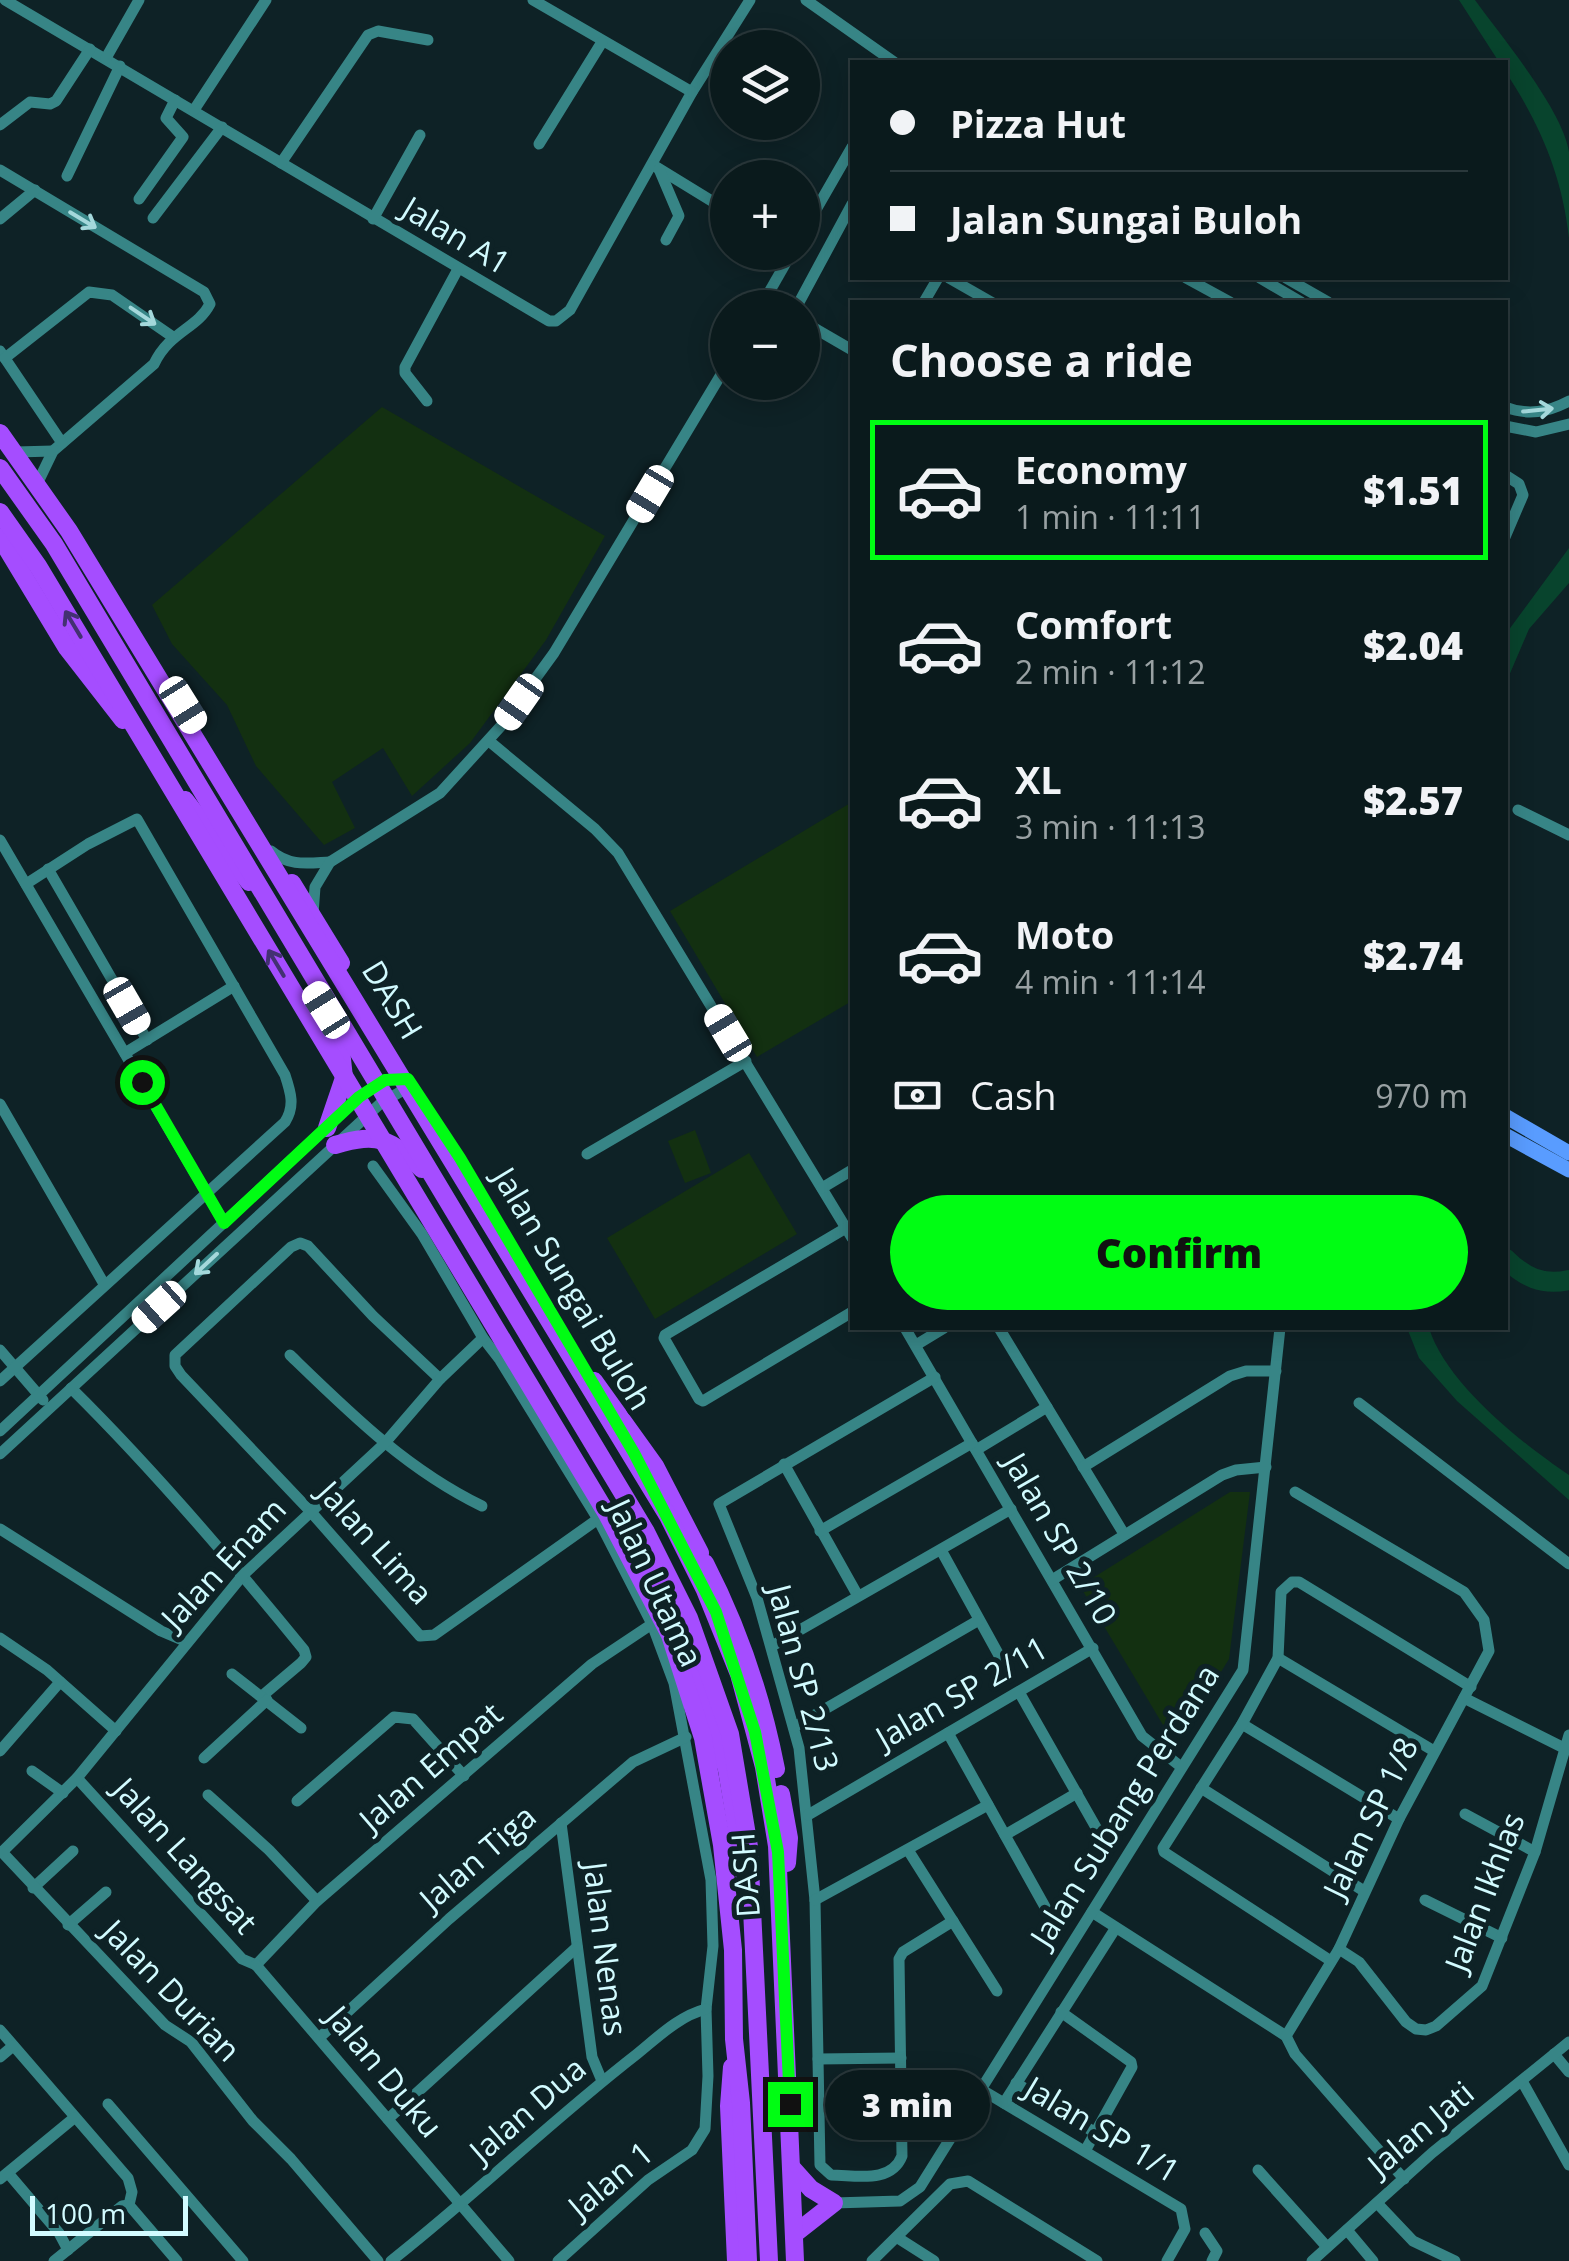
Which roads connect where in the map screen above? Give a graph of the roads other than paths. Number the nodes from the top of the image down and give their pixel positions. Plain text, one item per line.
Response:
1 (139, 0) edge
2 (266, 0) edge
3 (532, 0) edge
4 (750, 0) edge
5 (806, 0) edge
6 (14, 2) edge
7 (428, 40) dead end
8 (602, 42) junction
9 (90, 49) junction
10 (106, 58) junction
11 (891, 60) edge
12 (120, 66) junction
13 (692, 92) junction
14 (175, 100) junction
15 (194, 110) junction
16 (0, 125) edge
17 (222, 127) junction
18 (420, 135) dead end
19 (539, 144) dead end
20 (850, 150) edge
21 (281, 163) junction
22 (656, 167) junction
23 (0, 170) edge
24 (67, 176) dead end
25 (35, 190) junction
26 (140, 199) dead end
27 (710, 201) edge
28 (820, 203) edge
29 (850, 208) edge
30 (152, 218) dead end
31 (0, 219) edge
32 (374, 219) junction
33 (666, 240) dead end
34 (458, 270) junction
35 (953, 280) edge
36 (1190, 280) edge
37 (1263, 280) edge
38 (1290, 280) edge
39 (806, 290) edge
40 (988, 300) edge
41 (1226, 300) edge
42 (1298, 300) edge
43 (1324, 300) edge
44 (820, 332) edge
45 (173, 337) junction
46 (850, 349) edge
47 (2, 354) edge
48 (710, 393) edge
49 (427, 401) dead end
50 (1569, 401) edge
51 (1508, 408) edge
52 (1569, 424) edge
53 (1508, 427) edge
54 (0, 430) edge
55 (57, 447) junction
56 (16, 452) junction
57 (0, 471) edge
58 (1508, 476) edge
59 (38, 482) junction
60 (0, 512) edge
61 (1508, 530) edge
62 (0, 537) edge
63 (489, 741) junction
64 (1518, 810) dead end
65 (1569, 835) edge
66 (0, 840) edge
67 (272, 851) junction
68 (330, 862) junction
69 (48, 870) junction
70 (249, 882) junction
71 (26, 884) junction
72 (300, 894) junction
73 (313, 914) junction
74 (234, 986) junction
75 (340, 1031) junction
76 (146, 1040) junction
77 (125, 1053) junction
78 (746, 1061) junction
79 (408, 1079) junction
80 (377, 1095) junction
81 (0, 1104) edge
82 (327, 1128) junction
83 (1510, 1128) edge
84 (335, 1146) junction
85 (1569, 1153) edge
86 (587, 1154) dead end
87 (460, 1158) junction
88 (373, 1166) dead end
89 (422, 1170) junction
90 (1569, 1170) edge
91 (850, 1171) edge
92 (822, 1188) junction
93 (205, 1194) junction
94 (224, 1223) junction
95 (849, 1233) edge
96 (104, 1284) junction
97 (850, 1313) edge
98 (906, 1330) edge
99 (941, 1330) edge
100 (1000, 1330) edge
101 (1280, 1330) edge
102 (483, 1338) junction
103 (916, 1345) junction
104 (570, 1348) junction
105 (0, 1350) edge
106 (290, 1355) dead end
107 (14, 1367) junction
108 (1276, 1372) junction
109 (935, 1377) junction
110 (440, 1379) junction
111 (0, 1380) edge
112 (71, 1388) junction
113 (38, 1395) junction
114 (1359, 1403) dead end
115 (1047, 1407) junction
116 (49, 1408) junction
117 (0, 1430) edge
118 (384, 1444) junction
119 (974, 1446) junction
120 (0, 1454) edge
121 (784, 1464) junction
122 (1083, 1467) junction
123 (1266, 1467) junction
124 (1295, 1492) dead end
125 (482, 1506) dead end
126 (1011, 1510) junction
127 (311, 1512) junction
128 (668, 1516) junction
129 (598, 1519) junction
130 (0, 1529) edge
131 (820, 1531) junction
132 (1124, 1534) junction
133 (940, 1550) junction
134 (1569, 1564) edge
135 (243, 1575) junction
136 (1052, 1580) junction
137 (858, 1596) junction
138 (979, 1620) junction
139 (652, 1624) junction
140 (0, 1638) edge
141 (187, 1642) junction
142 (772, 1646) junction
143 (1093, 1648) junction
144 (1278, 1658) junction
145 (1006, 1668) dead end
146 (232, 1674) dead end
147 (60, 1682) junction
148 (1019, 1692) junction
149 (1468, 1692) junction
150 (264, 1698) junction
151 (1242, 1724) junction
152 (794, 1727) junction
153 (301, 1728) dead end
154 (116, 1732) junction
155 (948, 1733) junction
156 (1569, 1735) edge
157 (686, 1737) junction
158 (1564, 1748) junction
159 (0, 1750) edge
160 (1434, 1752) junction
161 (204, 1758) dead end
162 (1180, 1766) junction
163 (32, 1771) dead end
164 (464, 1776) junction
165 (77, 1778) junction
166 (1201, 1788) junction
167 (64, 1793) junction
168 (1077, 1793) junction
169 (208, 1795) dead end
170 (297, 1801) dead end
171 (988, 1805) junction
172 (1465, 1814) dead end
173 (808, 1815) junction
174 (1398, 1819) junction
175 (561, 1823) junction
176 (1005, 1835) junction
177 (1102, 1838) dead end
178 (908, 1850) junction
179 (2, 1852) edge
180 (72, 1852) dead end
181 (1535, 1852) junction
182 (33, 1888) junction
183 (1364, 1891) junction
184 (106, 1892) dead end
185 (815, 1900) junction
186 (1425, 1900) dead end
187 (317, 1901) junction
188 (1092, 1912) junction
189 (954, 1921) junction
190 (1054, 1923) dead end
191 (68, 1925) junction
192 (1115, 1929) junction
193 (1502, 1938) junction
194 (577, 1947) junction
195 (1339, 1948) junction
196 (782, 1950) junction
197 (1332, 1960) junction
198 (256, 1964) junction
199 (997, 1992) dead end
200 (706, 2009) junction
201 (1061, 2012) junction
202 (0, 2030) edge
203 (1286, 2036) junction
204 (319, 2038) junction
205 (734, 2040) junction
206 (1569, 2042) edge
207 (13, 2046) junction
208 (1554, 2054) junction
209 (0, 2057) edge
210 (901, 2058) junction
211 (818, 2060) junction
212 (1569, 2072) edge
213 (602, 2080) junction
214 (1522, 2081) junction
215 (1016, 2083) junction
216 (982, 2090) junction
217 (1004, 2103) junction
218 (108, 2104) dead end
219 (74, 2118) junction
220 (791, 2118) junction
221 (388, 2119) junction
222 (1094, 2132) junction
223 (700, 2141) joint
224 (1085, 2152) junction
225 (756, 2155) junction
226 (1569, 2165) edge
227 (793, 2168) junction
228 (1258, 2170) dead end
229 (4, 2176) edge
230 (1404, 2179) junction
231 (834, 2203) junction
232 (1377, 2203) junction
233 (129, 2205) junction
234 (462, 2205) junction
235 (1347, 2230) junction
236 (798, 2232) junction
237 (1206, 2233) dead end
238 (898, 2238) junction
239 (1327, 2248) junction
240 (60, 2257) edge
241 (759, 2259) edge
242 (798, 2260) edge
243 (176, 2261) edge
244 (243, 2261) edge
245 (378, 2261) edge
246 (391, 2261) edge
247 (509, 2261) edge
248 (558, 2261) edge
249 (736, 2261) edge
250 (872, 2261) edge
251 (934, 2261) edge
252 (1097, 2261) edge
253 (1167, 2261) edge
254 (1212, 2261) edge
255 (1312, 2261) edge
256 (1373, 2261) edge
257 (1454, 2261) edge

1 - 10 street
2 - 15 street
3 - 8 street
4 - 13 street, Jalan A1
5 - 11 street
6 - 9 street, Jalan A1
7 - 21 street
8 - 13 street
8 - 19 street
9 - 10 street, Jalan A1
9 - 16 street
10 - 12 street, Jalan A1
12 - 14 street, Jalan A1
12 - 24 street
13 - 22 street, Jalan A1
14 - 15 street, Jalan A1
14 - 26 street
15 - 17 street, Jalan A1
17 - 21 street, Jalan A1
17 - 30 street
18 - 32 street
20 - 28 street
21 - 32 street, Jalan A1
22 - 27 street
22 - 33 street
22 - 34 street, Jalan A1
23 - 25 street
25 - 31 street
25 -> 45 street
29 - 39 street
32 - 34 street, Jalan A1
34 - 49 street
35 - 40 street
36 - 41 street
37 - 42 street
38 - 43 street
44 - 46 street
47 -> 45 street
45 - 55 street
47 - 55 street
48 - 63 street
51 -> 50 street
52 - 53 street
54 - 56 highway, Jalan Sungai Buloh
54 - 128 highway, DASH, bridge
55 - 56 street
55 - 59 street
56 - 59 highway, Jalan Sungai Buloh
57 - 70 highway, Jalan Sungai Buloh
57 - 241 highway, DASH, bridge
58 - 61 street
59 - 67 highway, Jalan Sungai Buloh
205 -> 60 highway, bridge
62 - 70 highway
63 - 68 street
63 - 78 street
64 - 65 street
66 - 71 street
67 - 68 street
67 - 72 highway, Jalan Sungai Buloh
68 - 73 street
69 - 71 street
69 - 74 street
69 - 76 street
70 - 75 highway, Jalan Sungai Buloh
71 - 77 street
72 - 73 highway, Jalan Sungai Buloh
72 - 79 highway, Jalan Sungai Buloh
73 - 87 highway, Jalan Sungai Buloh
74 - 76 street
74 - 93 street
75 - 80 highway, Jalan Sungai Buloh
75 - 82 highway
76 - 77 street
77 - 93 street
78 - 86 street
78 - 92 street
79 - 80 street
79 - 80 street
79 - 87 highway, Jalan Sungai Buloh
80 - 82 street
80 - 84 street
80 - 89 highway, Jalan Sungai Buloh
81 - 96 street
82 - 94 street
83 - 85 main road
83 - 90 main road
84 - 89 highway
84 -> 112 street
87 - 104 highway, Jalan Sungai Buloh
88 - 102 street, Jalan Utama
89 - 225 highway, Jalan Sungai Buloh
91 - 92 street
92 - 95 street
93 - 94 street
93 - 96 street
94 - 113 street
95 - 97 street
96 - 107 street
98 - 103 street, Jalan SP 2/10
99 - 103 street
100 - 115 street
101 - 108 street, Jalan Subang Perdana
102 - 110 street, Jalan Enam
102 - 129 street, Jalan Utama
103 - 109 street, Jalan SP 2/10
104 - 128 highway, Jalan Sungai Buloh
104 - 196 highway, bridge
105 - 107 street
106 - 118 street
107 - 111 street
107 - 113 street
108 - 122 street
108 - 123 street, Jalan Subang Perdana
109 - 119 street, Jalan SP 2/10
109 - 121 street, Jalan SP 2/13
110 - 118 street, Jalan Enam
110 - 127 street, Jalan Lima
112 - 116 street
112 - 135 street
113 - 116 street
113 - 117 street
114 - 134 street
115 - 119 street
115 - 122 street
116 - 120 street
118 - 125 street
118 - 127 street, Jalan Enam
119 - 126 street, Jalan SP 2/10
119 - 131 street
121 - 131 street
121 - 142 street, Jalan SP 2/13
122 - 132 street
123 - 132 street
123 - 162 street, Jalan Subang Perdana
124 - 149 street, Jalan SP 1/8
126 - 133 street
126 - 136 street, Jalan SP 2/10
127 - 129 street, Jalan Lima
127 - 135 street, Jalan Enam
128 - 196 highway, DASH, bridge
128 - 220 highway, Jalan Sungai Buloh
129 - 139 street, Jalan Utama
130 - 141 street
131 - 137 street
132 - 136 street
133 - 137 street
133 - 138 street
135 - 141 street, Jalan Enam
135 - 150 street
136 - 143 street, Jalan SP 2/10
137 - 142 street
138 - 145 street
138 - 152 street
139 - 157 street, Jalan Utama
139 - 164 street, Jalan Empat
140 - 147 street
141 - 154 street, Jalan Enam
142 - 152 street, Jalan SP 2/13
143 - 148 street, Jalan SP 2/11
143 - 162 street, Jalan SP 2/10
144 - 149 street
144 - 151 street
144 - 160 street
146 - 150 street
147 - 154 street
147 - 159 street
148 - 155 street, Jalan SP 2/11
148 - 168 street
149 - 158 street
149 - 160 street, Jalan SP 1/8
150 - 153 street
150 - 161 street
151 - 166 street
151 - 174 street
152 - 173 street, Jalan SP 2/13
154 - 165 street, Jalan Enam
155 - 171 street
155 - 173 street, Jalan SP 2/11
156 - 158 street, Jalan Ikhlas
157 - 175 street, Jalan Tiga
157 - 200 street, Jalan Utama
158 - 181 street, Jalan Ikhlas
160 - 174 street, Jalan SP 1/8
162 - 188 street, Jalan Subang Perdana
163 - 167 street
164 - 170 street
164 - 187 street, Jalan Empat
165 - 167 street, Jalan Enam
165 - 198 street, Jalan Langsat
166 - 183 street
166 - 197 street
167 - 179 street, Jalan Enam
168 - 176 street
168 - 177 street
169 - 187 street
171 - 176 street
171 - 178 street
172 - 181 street
173 - 185 street, Jalan SP 2/13
174 - 183 street, Jalan SP 1/8
175 - 194 street, Jalan Nenas
175 - 204 street, Jalan Tiga
176 - 190 street
178 - 185 street
178 - 189 street
179 - 182 street, Jalan Durian
180 - 182 street
181 - 193 street, Jalan Ikhlas
182 - 191 street, Jalan Durian
183 - 195 street, Jalan SP 1/8
184 - 191 street
185 - 211 street, Jalan SP 2/13
186 - 193 street
187 - 198 street, Jalan Empat
188 - 192 street
188 - 216 street, Jalan Subang Perdana
189 - 199 street
189 - 210 street
191 - 245 street, Jalan Durian
192 - 201 street
192 - 203 street
193 - 195 street, Jalan Ikhlas
194 - 213 street, Jalan Nenas
194 - 221 street
195 - 197 street, Jalan SP 1/8
196 - 242 highway, DASH, bridge
197 - 203 street, Jalan SP 1/8
198 - 204 street, Jalan Duku
200 - 213 street, Jalan Dua
200 - 223 street, Jalan Utama
201 - 215 street
201 - 222 street
202 - 207 street
203 - 230 street
204 - 221 street, Jalan Duku
205 - 241 highway, bridge
205 - 249 highway, bridge
206 - 208 street, Jalan Jati
207 - 209 street
207 - 219 street
208 - 212 street
208 - 214 street, Jalan Jati
210 - 211 street
210 - 211 street, Jalan SP 2/13
213 - 234 street, Jalan Dua
214 - 226 street
214 - 230 street, Jalan Jati
215 - 217 street
215 - 222 street
216 - 217 street, Jalan SP 1/1
216 - 231 street, Jalan Subang Perdana
217 - 224 street, Jalan SP 1/1
218 - 244 street
219 - 229 street
219 - 233 street
220 - 225 highway
220 - 227 highway, Jalan Sungai Buloh
221 - 234 street, Jalan Duku
222 - 224 street
223 - 248 street, Jalan 1
224 - 253 street, Jalan SP 1/1
225 - 241 highway, Jalan Sungai Buloh
227 - 231 highway
227 - 236 highway, Jalan Sungai Buloh
228 - 239 street
229 - 240 street
230 - 232 street, Jalan Jati
231 - 236 highway
232 - 235 street, Jalan Jati
232 - 257 street
233 - 240 street
233 - 243 street
234 - 246 street, Jalan Dua
234 - 247 street, Jalan Duku
235 - 239 street, Jalan Jati
235 - 256 street
236 - 242 highway, Jalan Sungai Buloh
237 - 254 street
238 - 250 street
238 - 251 street
238 - 252 street
239 - 255 street, Jalan Jati
241 - 242 highway

